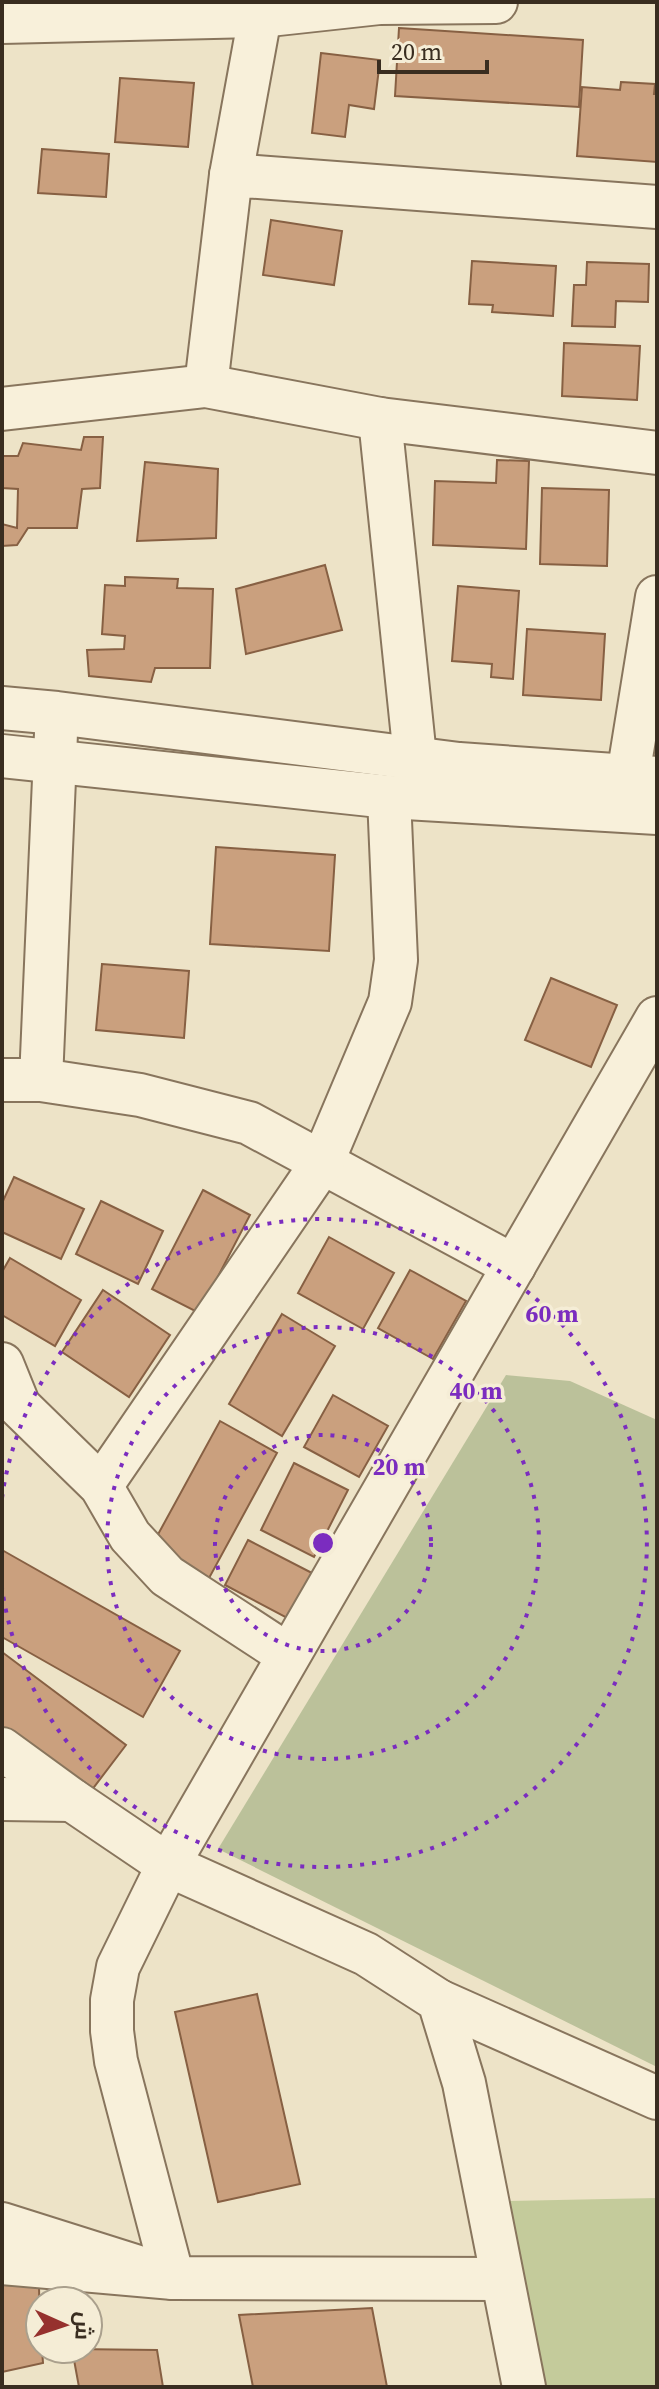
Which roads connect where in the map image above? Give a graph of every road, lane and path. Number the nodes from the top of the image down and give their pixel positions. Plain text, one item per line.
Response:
1 (496, 2) edge
2 (379, 3) edge
3 (260, 16) junction
4 (2, 22) edge
5 (231, 175) junction
6 (657, 207) edge
7 (206, 386) junction
8 (2, 409) edge
9 (380, 419) junction
10 (657, 453) edge
11 (657, 597) edge
12 (2, 708) edge
13 (57, 713) junction
14 (2, 756) edge
15 (415, 757) junction
16 (55, 760) junction
17 (642, 777) edge
18 (389, 797) junction
19 (657, 813) edge
20 (657, 1018) edge
21 (21, 1080) edge
22 (322, 1163) junction
23 (514, 1266) junction
24 (2, 1364) edge
25 (101, 1486) junction
26 (288, 1655) junction
27 (2, 1749) edge
28 (2, 1799) edge
29 (72, 1800) junction
30 (168, 1865) junction
31 (439, 2001) junction
32 (657, 2098) edge
33 (2, 2224) edge
34 (2, 2263) edge
35 (173, 2278) junction
36 (502, 2279) junction
37 (524, 2387) edge

1 - 2 street
2 - 3 street
3 - 4 street
3 - 5 street
5 - 6 street
5 - 7 street
7 - 8 street
7 - 9 street
9 - 10 street
9 - 15 street
11 - 17 street
12 - 13 street
13 - 15 street
13 - 16 street
14 - 16 street
15 - 17 street
16 - 18 street
16 - 21 street
18 - 19 street
18 - 22 street
20 - 23 street
21 - 22 street
22 - 23 street
22 - 25 street
23 - 26 street
24 - 25 street
25 - 26 street
26 - 30 street
27 - 29 street
28 - 29 street
29 - 30 street
30 - 31 street
30 - 35 street
31 - 32 street
31 - 36 street
33 - 35 street
34 - 35 street
35 - 36 street
36 - 37 street

